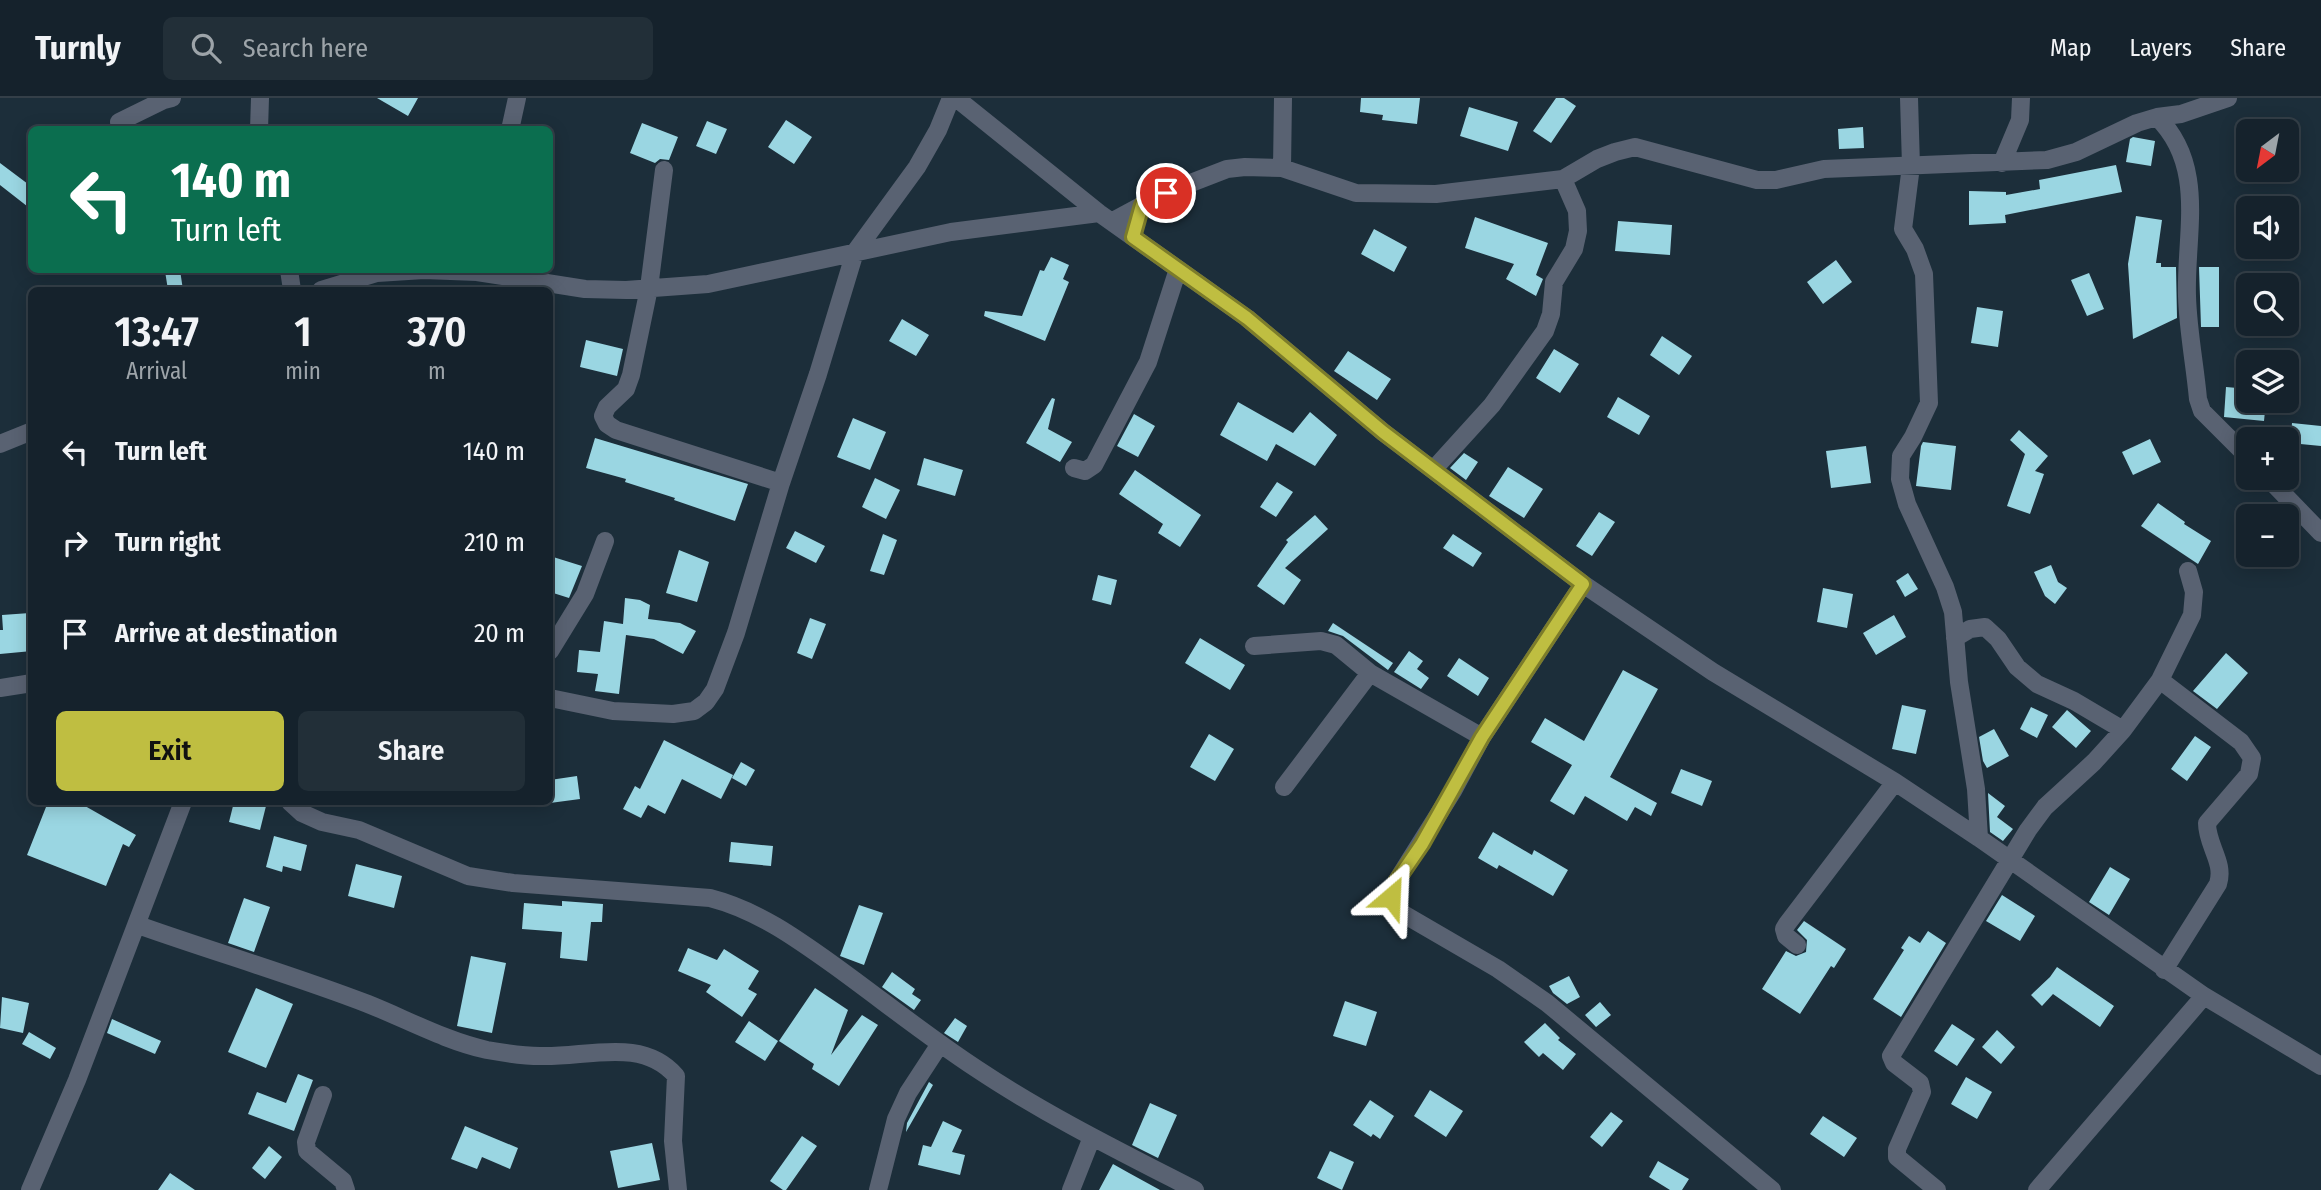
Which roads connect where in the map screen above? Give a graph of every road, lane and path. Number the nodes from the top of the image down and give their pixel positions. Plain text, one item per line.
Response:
1 (172, 98) edge
2 (260, 98) edge
3 (517, 98) edge
4 (954, 98) edge
5 (1283, 98) edge
6 (1909, 98) edge
7 (2021, 98) edge
8 (2228, 98) edge
9 (2157, 117) junction
10 (120, 122) dead end
11 (259, 126) edge
12 (511, 126) edge
13 (2002, 163) junction
14 (1911, 166) junction
15 (1282, 168) junction
16 (664, 170) dead end
17 (1563, 179) junction
18 (1142, 205) junction
19 (1106, 217) junction
20 (1133, 237) junction
21 (855, 252) junction
22 (1178, 269) junction
23 (377, 273) edge
24 (489, 273) edge
25 (331, 287) edge
26 (649, 288) junction
27 (28, 433) edge
28 (0, 444) edge
29 (2236, 445) edge
30 (1074, 468) dead end
31 (1433, 471) junction
32 (780, 482) junction
33 (2280, 490) edge
34 (2321, 533) edge
35 (605, 541) dead end
36 (2188, 571) dead end
37 (1583, 584) junction
38 (1955, 638) junction
39 (553, 646) edge
40 (1254, 646) dead end
41 (1370, 673) junction
42 (2160, 680) junction
43 (28, 684) edge
44 (0, 688) edge
45 (553, 699) edge
46 (2123, 730) junction
47 (1482, 737) junction
48 (1895, 782) junction
49 (1284, 788) dead end
50 (182, 805) edge
51 (293, 805) edge
52 (1979, 838) junction
53 (2011, 862) junction
54 (138, 925) junction
55 (1797, 945) dead end
56 (2164, 970) junction
57 (2204, 996) junction
58 (940, 1044) junction
59 (2321, 1066) edge
60 (323, 1095) dead end
61 (1092, 1138) junction
62 (30, 1190) edge
63 (345, 1190) edge
64 (678, 1190) edge
65 (878, 1190) edge
66 (1071, 1190) edge
67 (1195, 1190) edge
68 (1772, 1190) edge
69 (1937, 1190) edge
70 (2037, 1190) edge

1 - 10 street
2 - 11 street
3 - 12 street
4 - 19 street
4 - 21 street
5 - 15 street
6 - 14 street
7 - 13 street
8 - 9 street
9 - 13 street
9 - 29 street
13 - 14 street
14 - 17 street
14 - 38 street
15 - 17 street
15 - 18 street
16 - 26 street
17 - 31 street
18 - 19 street
18 - 20 street
19 - 20 street
19 - 21 street
20 - 22 street
21 - 26 street
21 - 32 street
22 - 30 street
22 - 31 street
23 - 25 street
24 - 26 street
26 - 32 street
27 - 28 street
31 - 37 street
32 - 45 street
33 - 34 street
35 - 39 street
36 - 42 street
37 - 47 street
37 - 48 street
38 - 46 street
38 - 52 street
40 - 41 street
41 - 47 street
41 - 49 street
42 - 46 street
42 - 56 street
43 - 44 street
46 - 53 street
47 - 68 street
48 - 52 street
48 - 55 street
50 - 54 street
51 - 58 street
52 - 53 street
53 - 56 street
53 - 69 street
54 - 62 street
54 - 64 street
56 - 57 street
57 - 59 street
57 - 70 street
58 - 61 street
58 - 65 street
60 - 63 street
61 - 66 street
61 - 67 street

